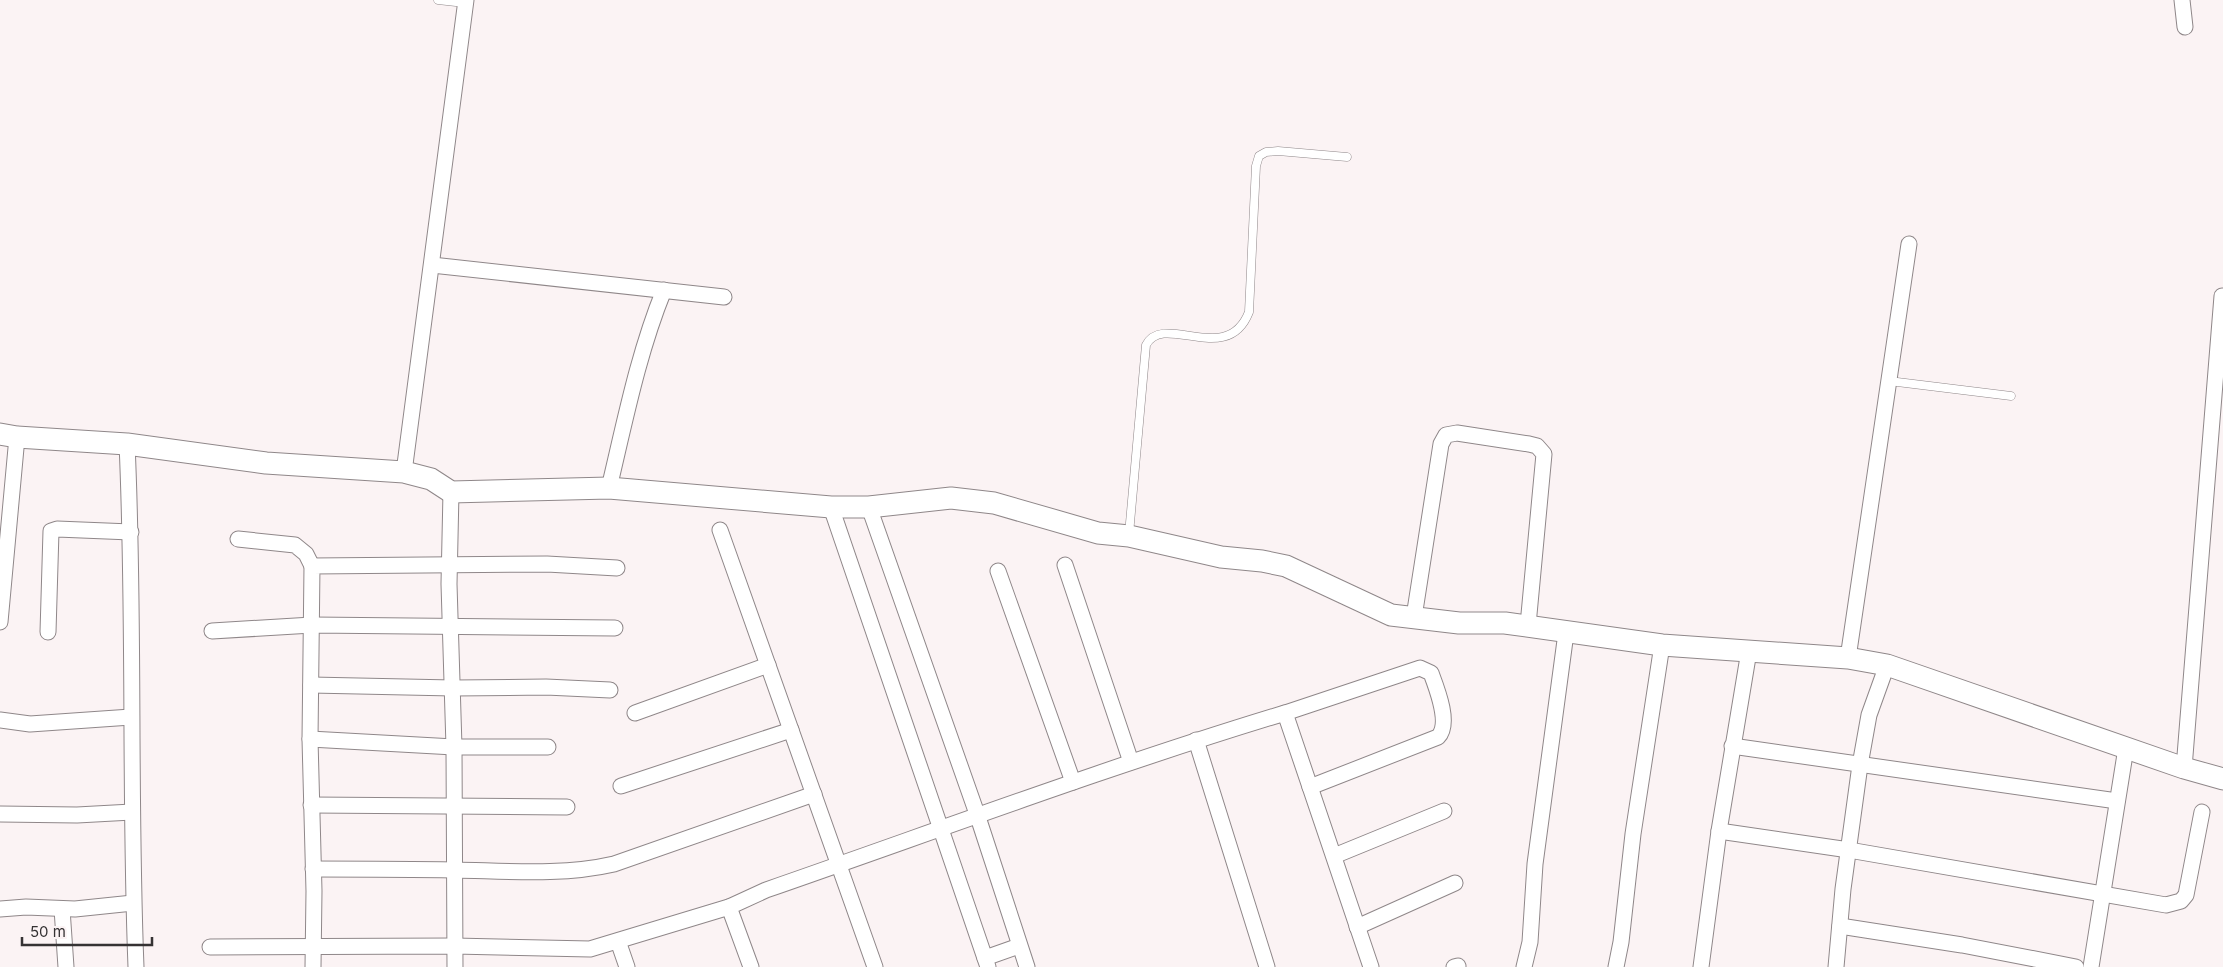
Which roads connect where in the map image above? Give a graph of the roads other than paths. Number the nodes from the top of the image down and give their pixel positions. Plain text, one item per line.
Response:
1 (438, 0) edge
2 (2182, 0) edge
3 (465, 2) edge
4 (2185, 27) dead end
5 (1347, 157) dead end
6 (1909, 244) dead end
7 (432, 265) junction
8 (664, 290) junction
9 (2222, 296) dead end
10 (724, 297) dead end
11 (1889, 381) junction
12 (2011, 396) dead end
13 (8, 436) edge
14 (127, 444) junction
15 (404, 472) junction
16 (609, 488) junction
17 (451, 492) junction
18 (831, 506) junction
19 (868, 507) junction
20 (720, 530) dead end
21 (131, 532) junction
22 (1129, 536) junction
23 (238, 539) dead end
24 (306, 556) junction
25 (449, 564) junction
26 (1065, 565) dead end
27 (617, 568) dead end
28 (998, 571) dead end
29 (1414, 617) junction
30 (0, 622) edge
31 (312, 625) junction
32 (1528, 626) junction
33 (451, 627) junction
34 (615, 628) dead end
35 (212, 631) dead end
36 (48, 632) dead end
37 (1566, 633) junction
38 (1662, 645) junction
39 (1749, 651) junction
40 (1848, 658) junction
41 (768, 665) junction
42 (1887, 665) junction
43 (311, 685) junction
44 (453, 688) junction
45 (610, 690) dead end
46 (635, 713) dead end
47 (1285, 713) junction
48 (131, 717) junction
49 (0, 720) edge
50 (791, 730) junction
51 (310, 739) junction
52 (1196, 740) junction
53 (1732, 746) junction
54 (454, 747) junction
55 (548, 747) dead end
56 (2126, 748) junction
57 (1132, 762) junction
58 (1860, 765) junction
59 (2184, 768) junction
60 (2223, 779) edge
61 (1073, 782) junction
62 (621, 786) dead end
63 (1310, 787) junction
64 (814, 794) junction
65 (2117, 801) junction
66 (311, 805) junction
67 (454, 806) junction
68 (567, 807) dead end
69 (1444, 811) dead end
70 (132, 812) junction
71 (2202, 812) dead end
72 (0, 814) edge
73 (978, 816) junction
74 (940, 829) junction
75 (1719, 831) junction
76 (1849, 850) junction
77 (1334, 856) junction
78 (839, 864) junction
79 (313, 869) junction
80 (453, 870) junction
81 (1455, 883) dead end
82 (2103, 894) junction
83 (133, 902) junction
84 (728, 906) junction
85 (62, 908) junction
86 (0, 909) edge
87 (1840, 926) junction
88 (1357, 927) junction
89 (618, 940) junction
90 (454, 946) junction
91 (1019, 946) junction
92 (210, 947) dead end
93 (313, 947) junction
94 (987, 963) edge
95 (66, 967) edge
96 (136, 967) edge
97 (313, 967) edge
98 (454, 967) edge
99 (627, 967) edge
100 (751, 967) edge
101 (875, 967) edge
102 (1027, 967) edge
103 (1267, 967) edge
104 (1371, 967) edge
105 (1524, 967) edge
106 (1616, 967) edge
107 (1702, 967) edge
108 (1836, 967) edge
109 (2076, 967) edge
110 (2092, 967) edge

1 - 3 lane
2 - 4 street
3 - 7 street
5 - 22 lane
6 - 11 street
7 - 8 street
7 - 15 street
8 - 10 street
8 - 16 street
9 - 59 street
11 - 12 lane
11 - 40 street
13 - 14 street
13 - 30 street
14 - 15 street
14 - 21 street
15 - 17 street
16 - 17 street
16 - 18 street
17 - 25 street
18 - 19 street
18 - 74 street
19 - 22 street
19 - 73 street
20 - 41 street
21 - 36 street
21 - 48 street
22 - 29 street
23 - 24 street
24 - 25 street
24 - 31 street
25 - 27 street
25 - 33 street
26 - 57 street
28 - 61 street
29 - 32 street
29 - 32 street
31 - 33 street
31 - 35 street
31 - 43 street
32 - 37 street
33 - 34 street
33 - 44 street
37 - 38 street
37 - 105 street
38 - 39 street
38 - 106 street
39 - 40 street
39 - 53 street
40 - 42 street
41 - 46 street
41 - 50 street
42 - 56 street
42 - 58 street
43 - 44 street
43 - 51 street
44 - 45 street
44 - 54 street
47 - 52 street
47 - 63 street
47 - 63 street
48 - 49 street
48 - 70 street
50 - 62 street
50 - 64 street
51 - 54 street
51 - 66 street
52 - 57 street
52 - 103 street
53 - 58 street
53 - 75 street
54 - 55 street
54 - 67 street
56 - 59 street
56 - 65 street
57 - 61 street
58 - 65 street
58 - 76 street
59 - 60 street
61 - 73 street
63 - 77 street
64 - 78 street
64 - 80 street
65 - 82 street
66 - 67 street
66 - 79 street
67 - 68 street
67 - 80 street
69 - 77 street
70 - 72 street
70 - 83 street
71 - 82 street
73 - 74 street
73 - 91 street
74 - 78 street
74 - 94 street
75 - 76 street
75 - 107 street
76 - 82 street
76 - 87 street
77 - 88 street
78 - 84 street
78 - 101 street
79 - 80 street
79 - 93 street
80 - 90 street
81 - 88 street
82 - 110 street
83 - 85 street
83 - 96 street
84 - 89 street
84 - 100 street
85 - 86 street
85 - 95 street
87 - 108 street
87 - 109 street
88 - 104 street
89 - 90 street
89 - 99 street
90 - 93 street
90 - 98 street
91 - 94 street
91 - 102 street
92 - 93 street
93 - 97 street

